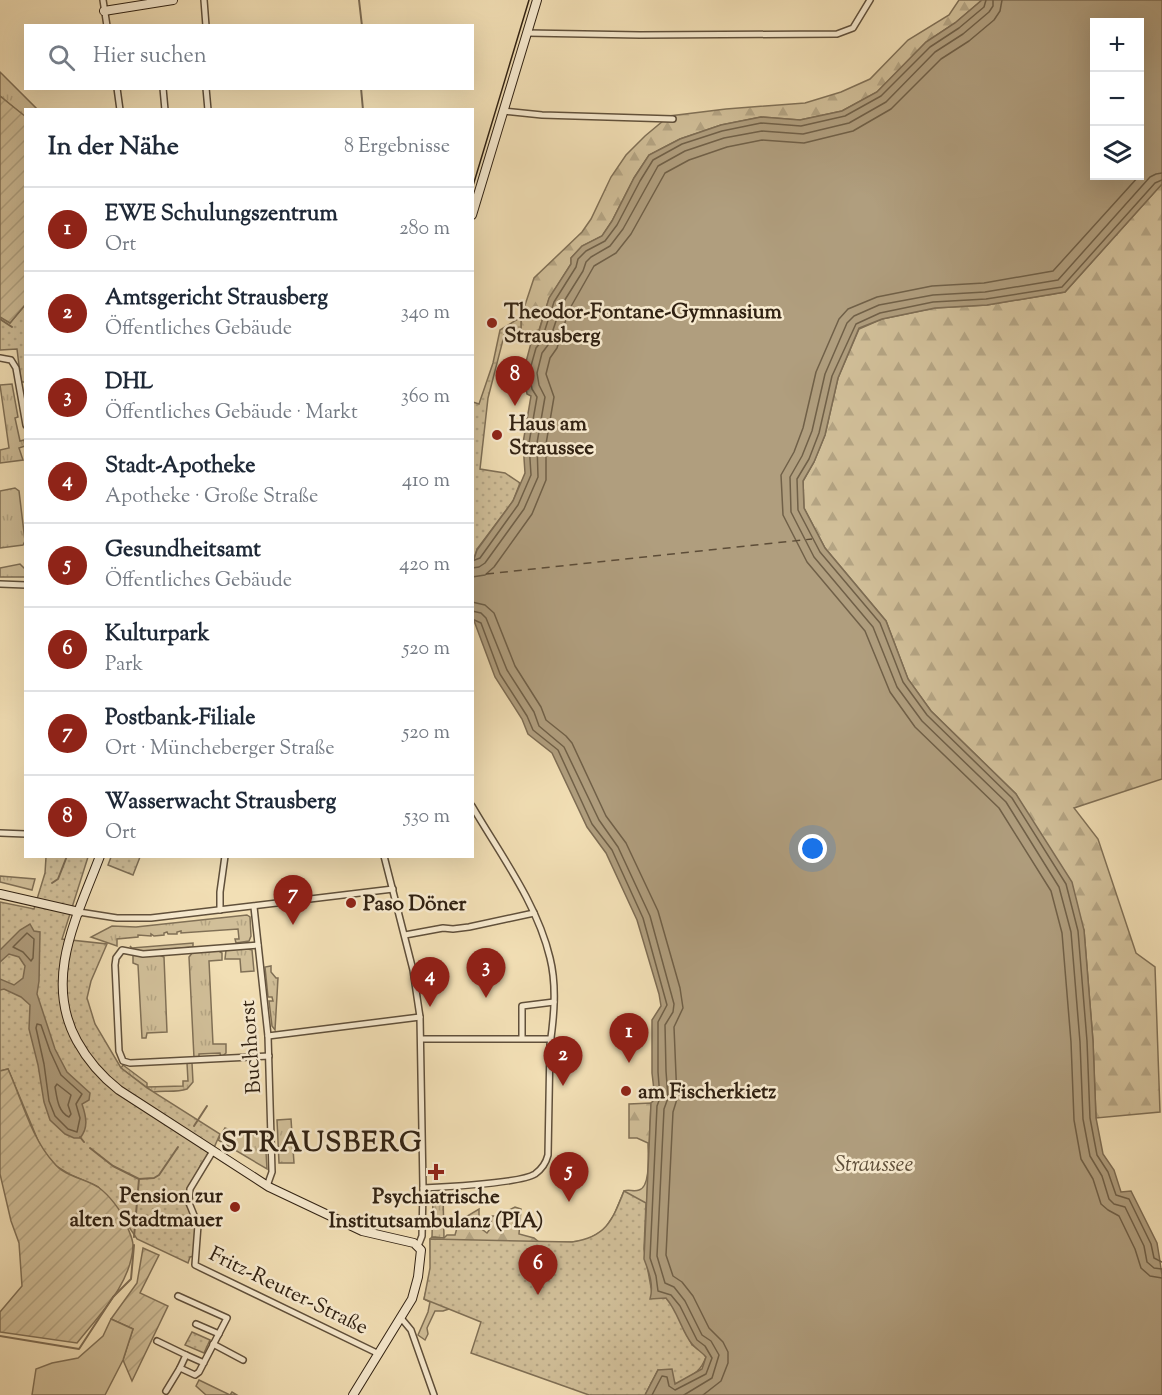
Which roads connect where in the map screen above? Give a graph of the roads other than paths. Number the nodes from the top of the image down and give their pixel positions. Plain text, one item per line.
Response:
1 (103, 0) edge
2 (173, 0) edge
3 (204, 0) edge
4 (537, 0) edge
5 (870, 0) edge
6 (104, 11) junction
7 (107, 24) edge
8 (206, 24) edge
9 (527, 33) junction
10 (117, 90) edge
11 (163, 90) edge
12 (206, 90) edge
13 (120, 108) edge
14 (165, 108) edge
15 (208, 108) edge
16 (503, 111) junction
17 (673, 119) dead end
18 (474, 208) edge
19 (0, 358) edge
20 (24, 414) edge
21 (0, 584) edge
22 (24, 585) edge
23 (474, 809) edge
24 (0, 832) edge
25 (24, 834) edge
26 (99, 858) edge
27 (225, 858) edge
28 (385, 858) edge
29 (393, 889) junction
30 (0, 894) edge
31 (254, 907) junction
32 (220, 910) junction
33 (79, 912) junction
34 (534, 913) junction
35 (405, 935) junction
36 (258, 945) junction
37 (554, 1002) junction
38 (420, 1017) junction
39 (268, 1036) junction
40 (522, 1038) junction
41 (422, 1039) junction
42 (551, 1039) junction
43 (269, 1056) junction
44 (213, 1151) junction
45 (267, 1185) junction
46 (423, 1188) junction
47 (418, 1246) junction
48 (178, 1296) dead end
49 (401, 1318) junction
50 (196, 1324) dead end
51 (219, 1334) junction
52 (157, 1341) dead end
53 (213, 1344) junction
54 (379, 1354) junction
55 (186, 1355) junction
56 (243, 1360) dead end
57 (204, 1363) junction
58 (180, 1368) junction
59 (166, 1391) dead end
60 (353, 1395) edge
61 (434, 1395) edge

1 - 6 street
2 - 6 street
3 - 8 street
4 - 9 street
5 - 9 street
6 - 7 street
9 - 16 street
10 - 13 street
11 - 14 street
12 - 15 street
16 - 17 street
16 - 18 street
19 - 20 street
21 - 22 street
23 - 34 street
24 - 25 street
26 - 33 street
27 - 32 street
28 - 29 street
29 - 31 street
29 - 35 street
30 - 33 street
31 - 32 street
31 - 36 street, Buchhorst
32 - 33 street
33 - 44 street
34 - 35 street
34 - 37 street
35 - 38 street
36 - 39 street, Buchhorst
36 - 43 street
37 - 40 street
37 - 42 street
38 - 39 street
38 - 41 street
39 - 43 street, Buchhorst
40 - 41 street
40 - 42 street
41 - 46 street
42 - 46 street
43 - 45 street, Buchhorst
44 - 45 street
44 - 54 street, Fritz-Reuter-Straße
45 - 47 street
46 - 47 street
47 - 49 street
48 - 51 street
49 - 54 street
49 - 61 street
50 - 51 street
51 - 53 street
52 - 55 street
53 - 56 street
53 - 57 street
54 - 60 street
55 - 57 street
55 - 58 street
57 - 58 street
58 - 59 street

